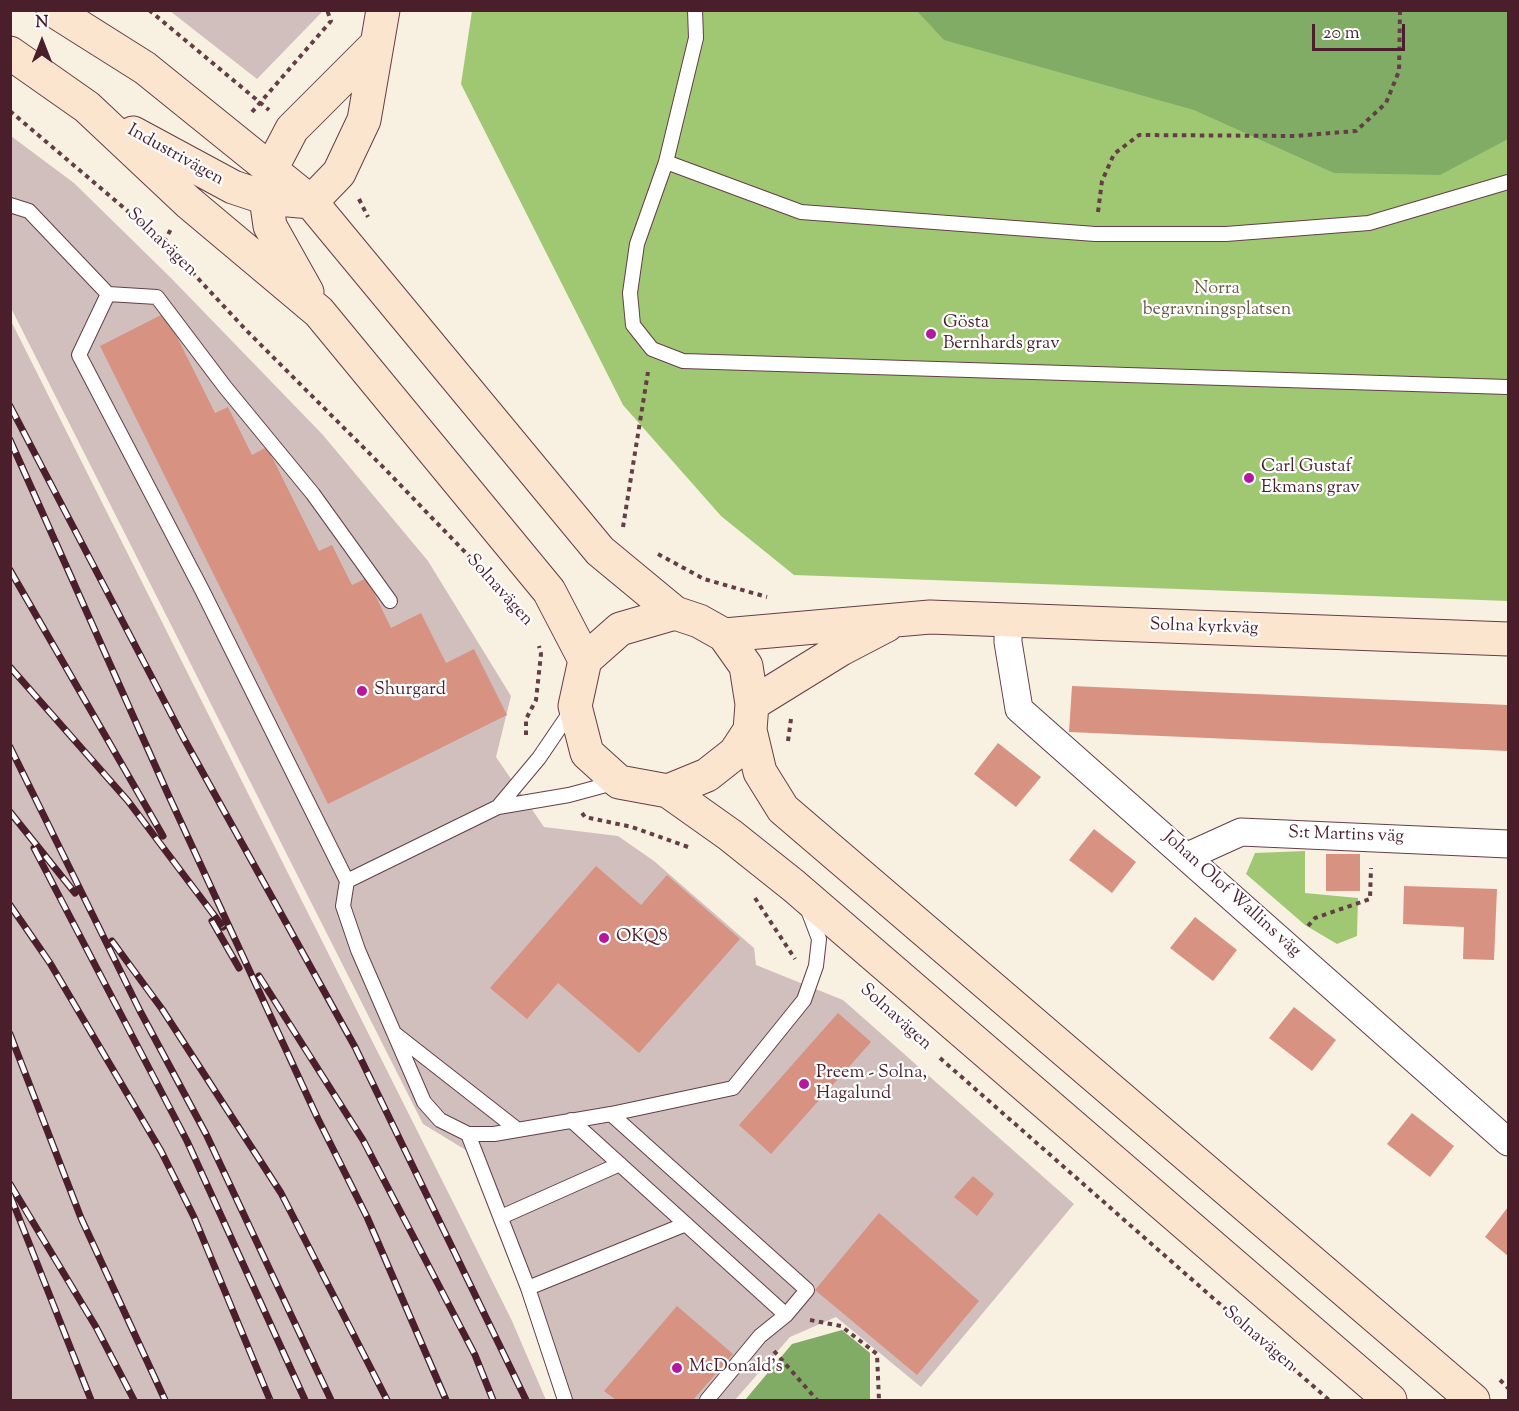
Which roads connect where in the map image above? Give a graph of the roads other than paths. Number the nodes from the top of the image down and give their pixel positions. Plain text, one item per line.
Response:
1 (53, 10) edge
2 (383, 10) edge
3 (695, 10) edge
4 (377, 44) junction
5 (10, 53) edge
6 (87, 107) junction
7 (666, 162) junction
8 (1509, 182) edge
9 (269, 183) junction
10 (346, 184) junction
11 (311, 202) junction
12 (10, 205) edge
13 (381, 284) junction
14 (108, 294) junction
15 (319, 312) junction
16 (1509, 387) edge
17 (390, 601) dead end
18 (675, 613) junction
19 (900, 618) junction
20 (1008, 620) junction
21 (724, 635) junction
22 (1509, 639) edge
23 (585, 660) junction
24 (574, 706) junction
25 (751, 717) junction
26 (619, 782) junction
27 (668, 791) junction
28 (498, 807) junction
29 (1509, 844) edge
30 (1188, 856) junction
31 (347, 880) junction
32 (794, 886) junction
33 (393, 1032) junction
34 (611, 1114) junction
35 (571, 1120) junction
36 (518, 1130) junction
37 (468, 1134) junction
38 (1509, 1142) edge
39 (620, 1164) junction
40 (501, 1216) junction
41 (686, 1224) junction
42 (528, 1288) junction
43 (786, 1315) junction
44 (565, 1401) edge
45 (707, 1401) edge
46 (1390, 1401) edge
47 (1473, 1401) edge

1 - 9 main road
2 - 4 main road
3 - 7 lane
4 - 9 main road
4 - 10 main road
5 - 6 main road, Solnavägen
6 - 9 main road, Industrivägen
6 - 15 main road, Solnavägen
7 - 8 lane
7 - 16 lane
9 - 11 main road, Industrivägen
9 - 15 main road
10 - 11 main road
10 - 13 main road
11 - 13 main road
12 - 14 lane
13 - 18 main road
14 - 17 lane
14 - 31 lane
15 - 23 main road, Solnavägen
18 - 21 main road
18 - 23 main road
19 - 20 main road, Solna kyrkväg
19 - 21 main road, Solna kyrkväg
19 - 25 main road, Solna kyrkväg
20 - 22 main road, Solna kyrkväg
20 - 30 street, Johan Olof Wallins väg
21 - 25 main road
23 - 24 main road
24 - 26 main road
24 - 28 lane
25 - 27 main road
25 - 47 main road
26 - 27 main road, Solnavägen
26 - 28 lane
27 - 32 main road, Solnavägen
28 - 31 lane
29 - 30 street, S:t Martins väg
30 - 38 street, Johan Olof Wallins väg
31 - 33 lane
32 - 34 lane
32 - 46 main road, Solnavägen
33 - 36 lane
33 - 37 lane
34 - 35 lane
34 - 43 lane
35 - 36 lane
35 - 39 lane
36 - 37 lane
37 - 40 lane
39 - 40 lane
39 - 41 lane
40 - 42 lane
41 - 42 lane
41 - 43 lane
42 - 44 lane
43 - 45 lane

